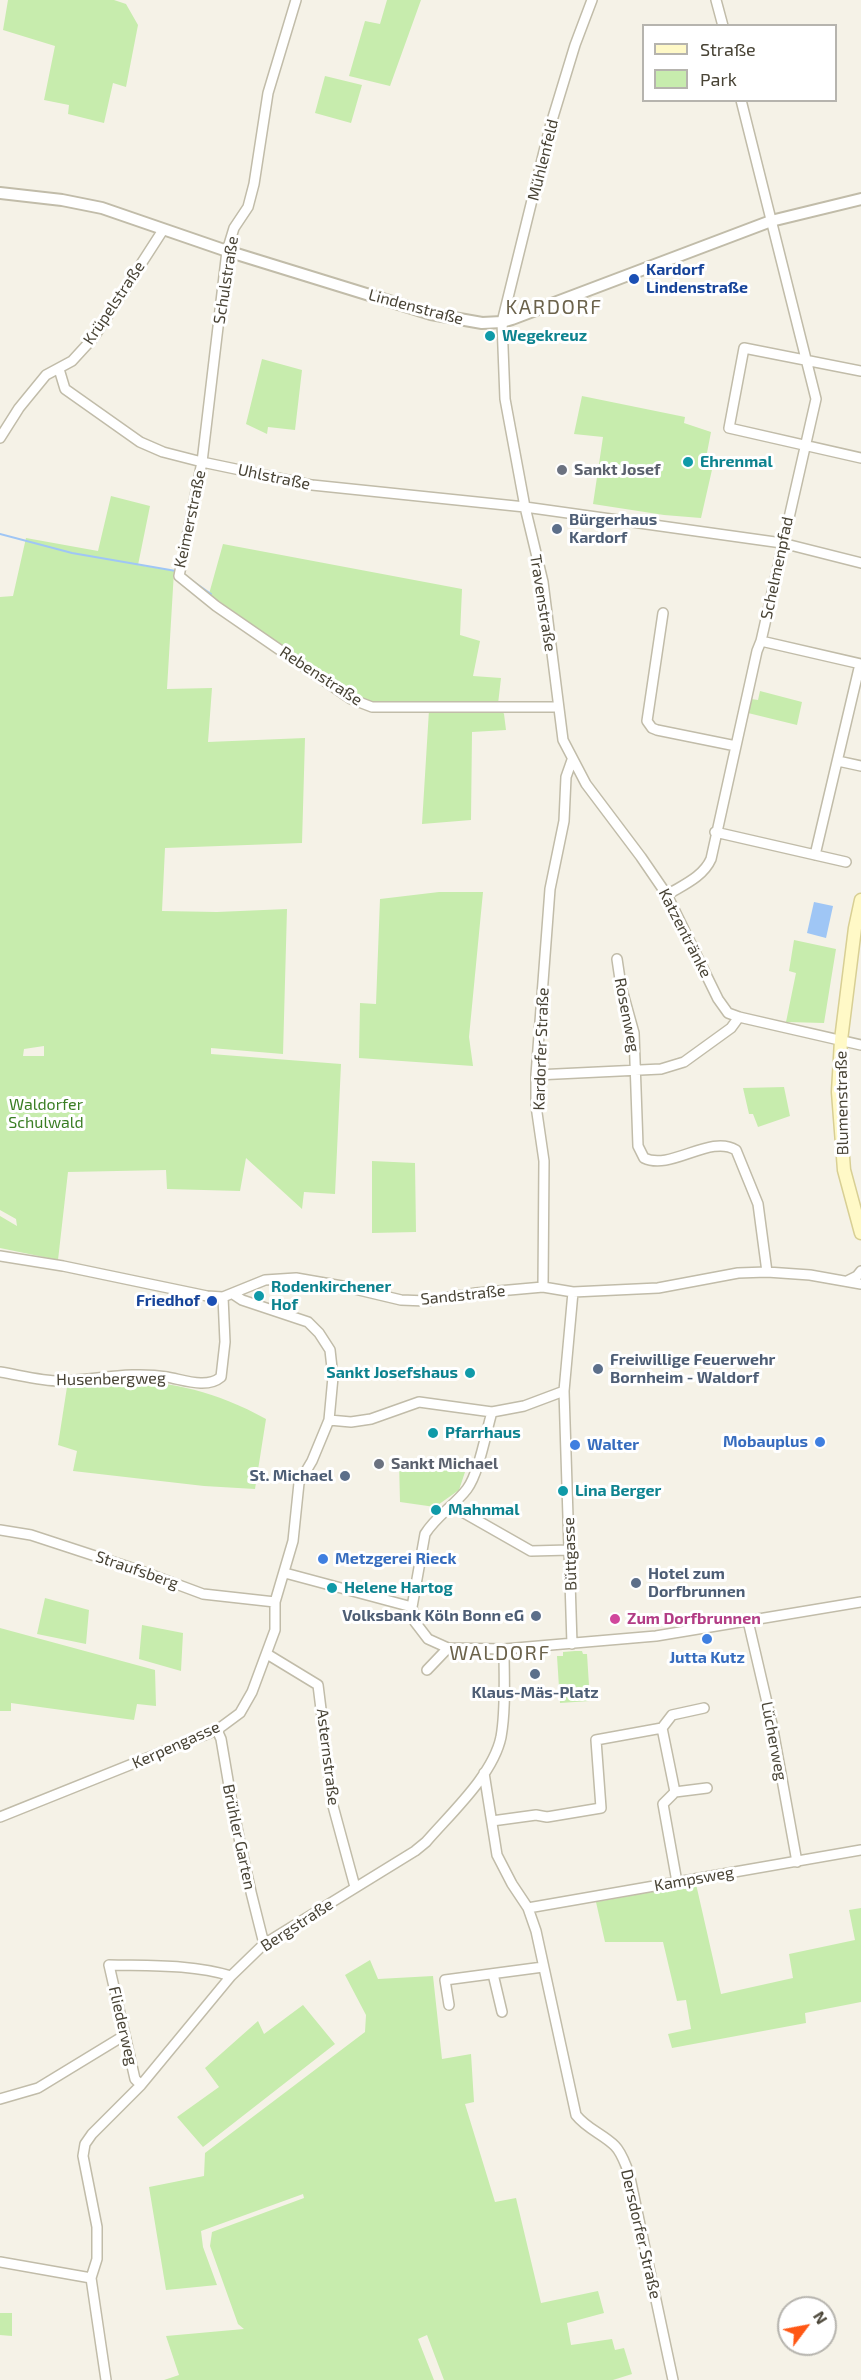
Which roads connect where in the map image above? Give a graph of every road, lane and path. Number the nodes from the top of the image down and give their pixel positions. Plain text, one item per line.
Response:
1 (296, 0) edge
2 (592, 0) edge
3 (716, 0) edge
4 (722, 24) edge
5 (742, 102) edge
6 (0, 193) edge
7 (861, 199) edge
8 (771, 220) junction
9 (163, 230) junction
10 (227, 251) junction
11 (502, 322) junction
12 (807, 359) junction
13 (59, 369) junction
14 (861, 371) edge
15 (0, 438) edge
16 (805, 444) junction
17 (861, 458) edge
18 (202, 462) junction
19 (525, 507) junction
20 (782, 543) junction
21 (861, 563) edge
22 (179, 573) joint
23 (663, 613) dead end
24 (761, 641) junction
25 (861, 664) edge
26 (558, 707) junction
27 (736, 746) junction
28 (572, 760) junction
29 (838, 761) junction
30 (861, 766) edge
31 (715, 832) junction
32 (815, 855) junction
33 (846, 862) dead end
34 (667, 895) junction
35 (861, 900) edge
36 (617, 959) dead end
37 (739, 1017) junction
38 (841, 1041) junction
39 (861, 1045) edge
40 (634, 1071) junction
41 (536, 1075) junction
42 (861, 1233) edge
43 (0, 1256) edge
44 (861, 1271) edge
45 (767, 1272) junction
46 (847, 1281) junction
47 (861, 1284) edge
48 (543, 1287) junction
49 (573, 1292) junction
50 (233, 1294) junction
51 (223, 1297) junction
52 (0, 1372) edge
53 (564, 1391) junction
54 (492, 1412) junction
55 (329, 1420) junction
56 (450, 1507) junction
57 (0, 1530) edge
58 (570, 1550) junction
59 (285, 1573) junction
60 (275, 1602) junction
61 (861, 1602) edge
62 (412, 1607) junction
63 (748, 1621) junction
64 (572, 1644) junction
65 (448, 1648) junction
66 (504, 1649) junction
67 (267, 1653) junction
68 (427, 1670) dead end
69 (704, 1708) dead end
70 (663, 1728) junction
71 (217, 1730) junction
72 (484, 1773) junction
73 (707, 1788) dead end
74 (675, 1792) junction
75 (0, 1817) edge
76 (492, 1821) junction
77 (861, 1850) edge
78 (797, 1862) junction
79 (677, 1882) junction
80 (355, 1887) junction
81 (528, 1908) junction
82 (264, 1944) junction
83 (543, 1967) junction
84 (493, 1974) junction
85 (231, 1976) junction
86 (449, 2005) dead end
87 (502, 2012) dead end
88 (125, 2035) junction
89 (141, 2085) junction
90 (0, 2099) edge
91 (0, 2262) edge
92 (91, 2278) junction
93 (106, 2380) edge
94 (673, 2380) edge

1 - 10 street, Schulstraße
2 - 11 street, Mühlenfeld
3 - 4 street
5 - 8 street, Schelmenpfad
6 - 9 street, Lindenstraße
7 - 8 street, Lindenstraße
8 - 11 street, Lindenstraße
8 - 12 street, Schelmenpfad
9 - 10 street, Lindenstraße
9 - 13 street, Krüpelstraße
10 - 11 street, Lindenstraße
10 - 18 street, Schulstraße
11 - 19 street, Travenstraße
12 - 14 street
12 - 16 street, Schelmenpfad
12 - 16 street
13 - 15 street, Krüpelstraße
13 - 18 street, Uhlstraße
16 - 17 street
16 - 20 street, Schelmenpfad
18 - 19 street, Uhlstraße
18 - 22 street, Keimerstraße
19 - 20 street, Uhlstraße
19 - 26 street, Travenstraße
20 - 21 street, Uhlstraße
20 - 24 street, Schelmenpfad
22 - 26 street, Rebenstraße
23 - 27 street
24 - 25 street
24 - 27 street, Schelmenpfad
25 - 29 street
26 - 28 street, Travenstraße
27 - 31 street, Schelmenpfad
28 - 34 street, Katzentränke
28 - 41 street, Kardorfer Straße
29 - 30 street
29 - 32 street
31 - 32 street
31 - 34 street, Schelmenpfad
32 - 33 street
34 - 37 street, Katzentränke
35 - 38 main road, Blumenstraße
36 - 40 street, Rosenweg
37 - 38 street, Katzentränke
37 - 40 street
38 - 39 street, Katzentränke
38 - 42 main road, Blumenstraße
40 - 41 street
40 - 45 street, Rosenweg
41 - 48 street, Kardorfer Straße
43 - 51 street, Sandstraße
44 - 46 street
45 - 46 street, Sandstraße
45 - 49 street, Sandstraße
46 - 47 street, Sandstraße
48 - 49 street, Sandstraße
48 - 50 street, Sandstraße
49 - 53 street, Büttgasse
50 - 51 street, Sandstraße
50 - 55 street, Kerpengasse
51 - 52 street, Husenbergweg
53 - 54 street
53 - 58 street, Büttgasse
54 - 55 street
54 - 56 street
55 - 59 street, Kerpengasse
56 - 58 street
56 - 62 street
57 - 60 street, Straufsberg
58 - 64 street, Büttgasse
59 - 60 street, Kerpengasse
59 - 62 street
60 - 67 street, Kerpengasse
61 - 63 street
62 - 65 street
63 - 64 street
63 - 78 street, Lücherweg
64 - 66 street
65 - 66 street
65 - 68 street
66 - 72 street, Bergstraße
67 - 71 street, Kerpengasse
67 - 80 street, Asternstraße
69 - 70 street
70 - 74 street
70 - 76 street
71 - 75 street, Kerpengasse
71 - 82 street, Brühler Garten
72 - 76 street, Dersdorfer Straße
72 - 80 street, Bergstraße
73 - 74 street
74 - 79 street
76 - 81 street, Dersdorfer Straße
77 - 78 street, Kampsweg
78 - 79 street, Kampsweg
79 - 81 street, Kampsweg
80 - 82 street, Bergstraße
81 - 83 street, Dersdorfer Straße
82 - 85 street, Bergstraße
83 - 84 street
83 - 94 street, Dersdorfer Straße
84 - 86 street
84 - 87 street
85 - 88 street, Fliederweg
85 - 89 street, Bergstraße
88 - 89 street, Fliederweg
88 - 90 street
89 - 92 street, Bergstraße
91 - 92 street
92 - 93 street

